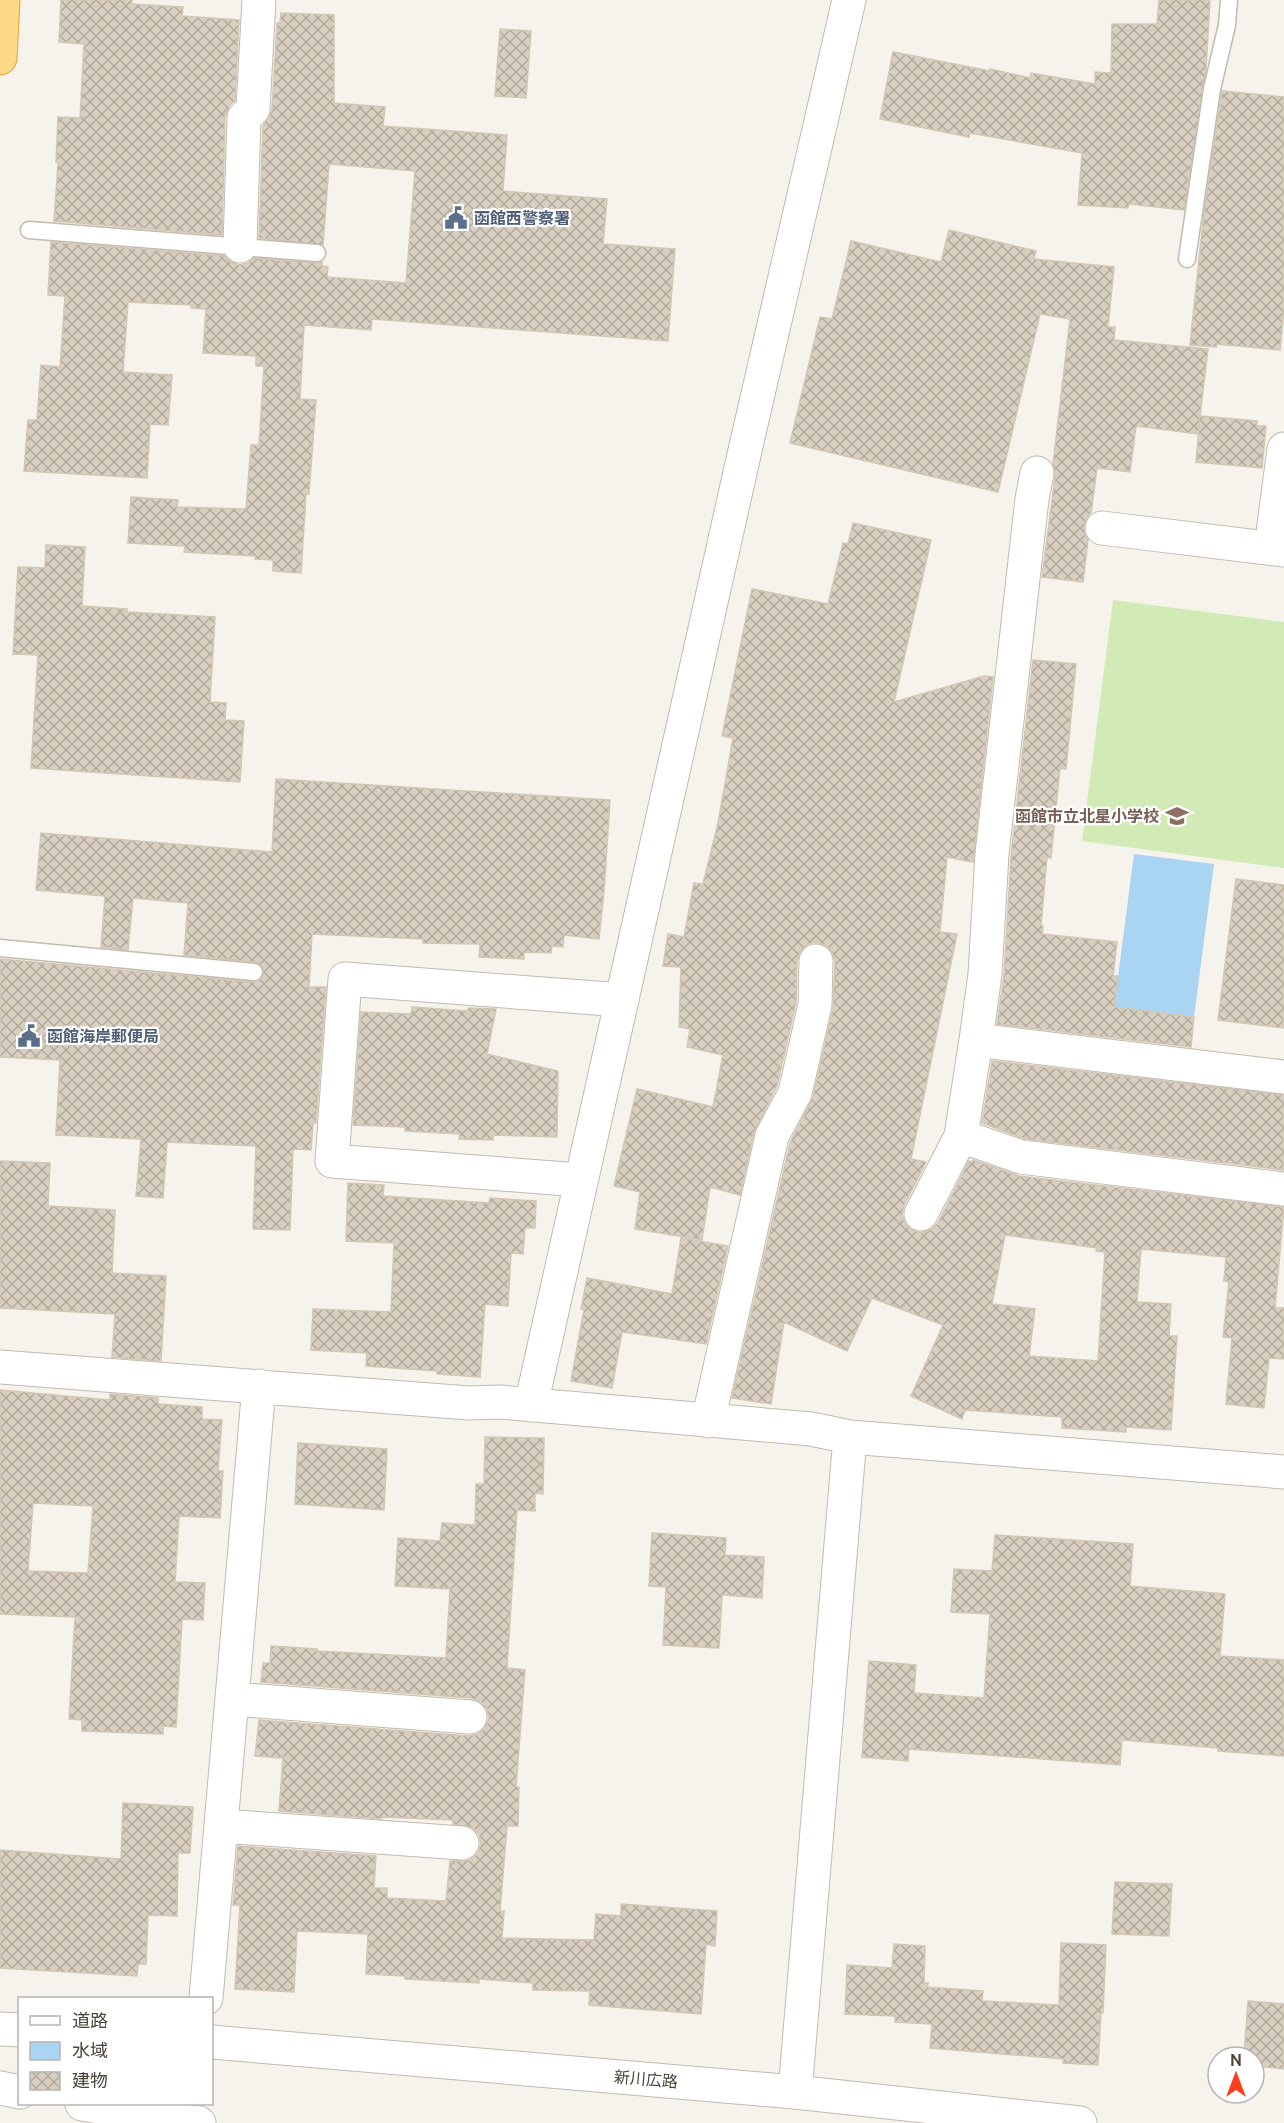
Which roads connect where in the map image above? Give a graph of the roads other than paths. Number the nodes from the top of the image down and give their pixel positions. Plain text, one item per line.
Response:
1 (3, 0) edge
2 (254, 0) edge
3 (259, 0) edge
4 (849, 0) edge
5 (1229, 0) edge
6 (0, 58) edge
7 (29, 230) dead end
8 (240, 246) junction
9 (316, 252) dead end
10 (1187, 259) dead end
11 (1284, 449) edge
12 (1037, 473) dead end
13 (1102, 528) dead end
14 (1277, 549) edge
15 (0, 948) edge
16 (816, 961) dead end
17 (254, 972) dead end
18 (622, 1000) junction
19 (976, 1040) junction
20 (1284, 1077) edge
21 (961, 1136) junction
22 (580, 1180) junction
23 (1284, 1189) edge
24 (921, 1214) dead end
25 (0, 1367) edge
26 (259, 1386) junction
27 (531, 1405) junction
28 (708, 1421) junction
29 (850, 1437) junction
30 (1284, 1472) edge
31 (233, 1698) junction
32 (470, 1717) dead end
33 (222, 1826) junction
34 (462, 1843) dead end
35 (206, 1997) edge
36 (0, 2029) edge
37 (18, 2030) edge
38 (213, 2042) edge
39 (0, 2088) edge
40 (18, 2092) edge
41 (795, 2092) junction
42 (92, 2105) edge
43 (199, 2123) edge
44 (1080, 2123) edge

1 - 6 highway
2 - 3 lane
3 - 8 street
4 - 18 street
5 - 10 lane
7 - 8 lane
8 - 9 lane
11 - 14 street
12 - 19 street
13 - 14 street
15 - 17 lane
16 - 28 street
18 - 22 street
18 - 22 street
19 - 20 street
19 - 21 street
21 - 23 street
21 - 24 street
22 - 27 street
25 - 26 street
26 - 27 street
26 - 31 street
27 - 28 street
28 - 29 street
29 - 30 street
29 - 41 street
31 - 32 street
31 - 33 street
33 - 34 street
33 - 35 street
36 - 37 street
38 - 41 street, 新川広路
39 - 40 street
41 - 44 street, 新川広路
42 - 43 street

